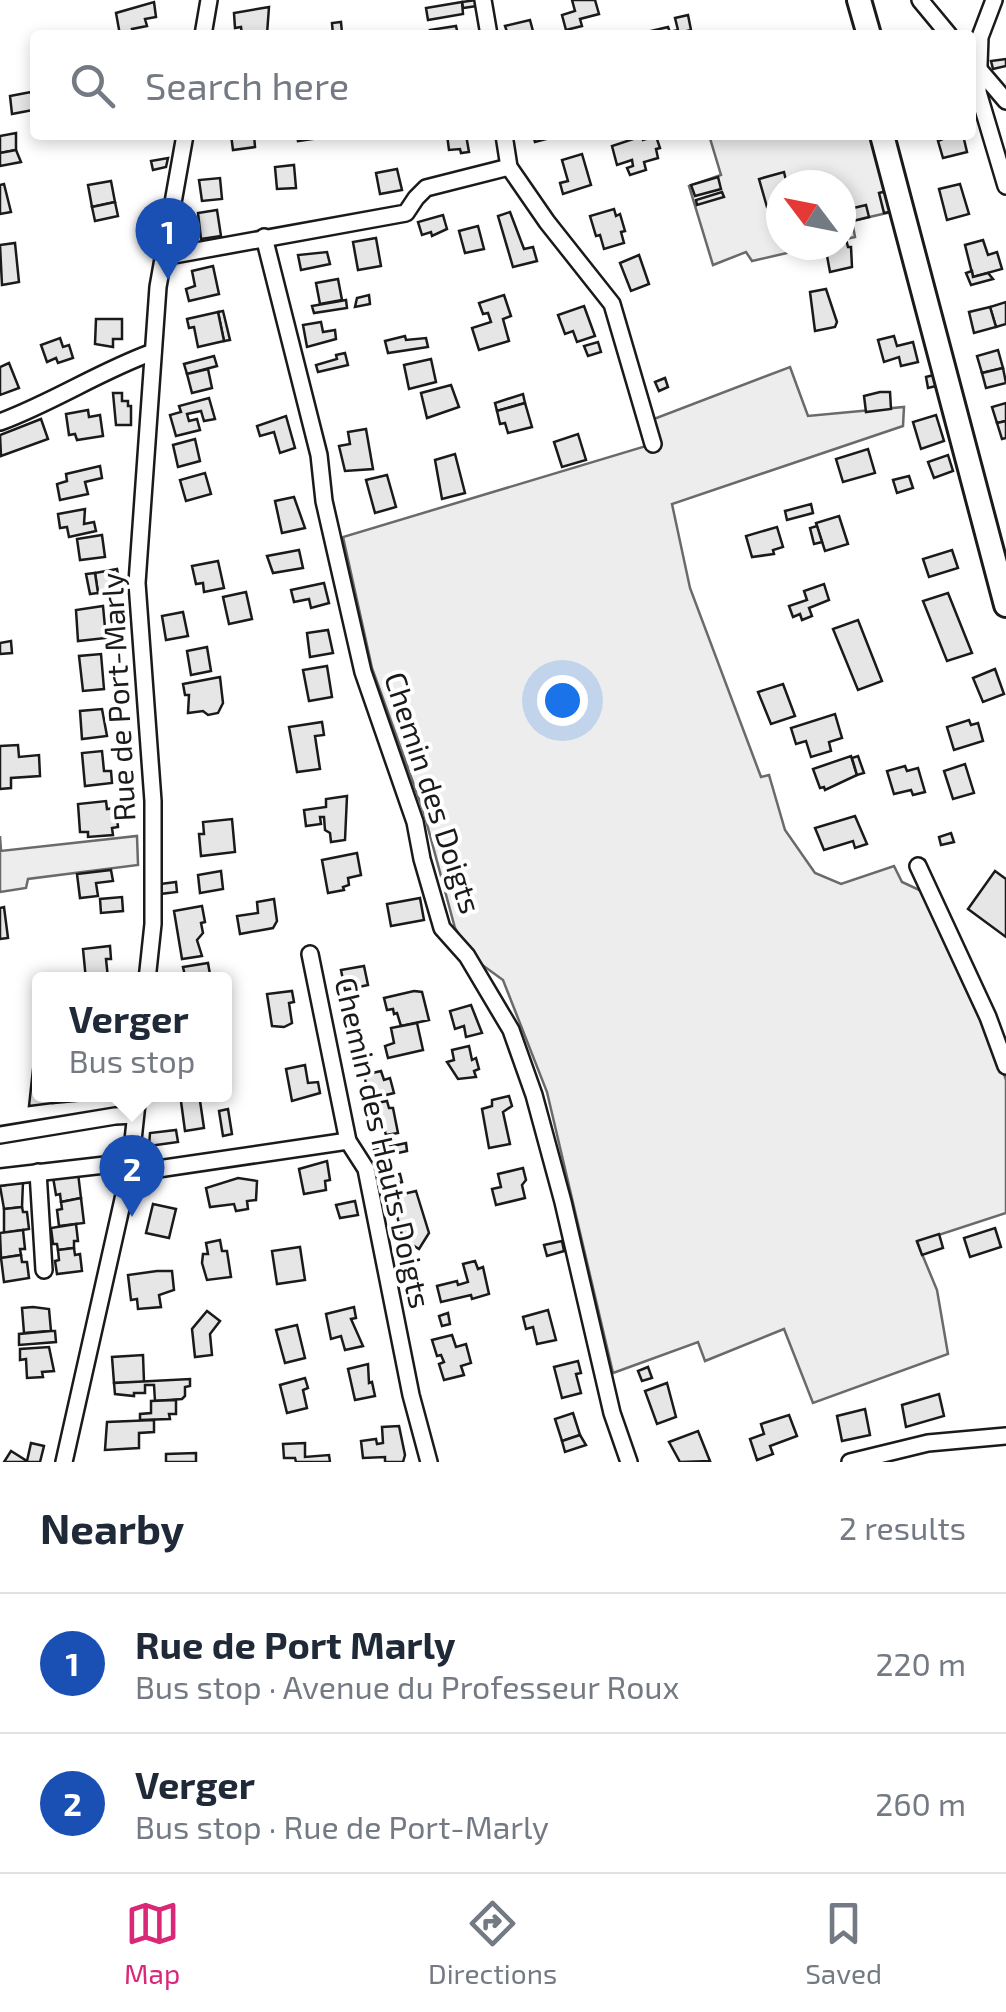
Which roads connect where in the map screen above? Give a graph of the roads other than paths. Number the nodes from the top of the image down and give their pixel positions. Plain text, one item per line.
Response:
1 (208, 0) edge
2 (483, 0) edge
3 (848, 0) edge
4 (859, 0) edge
5 (920, 0) edge
6 (994, 0) edge
7 (204, 30) edge
8 (488, 30) edge
9 (856, 30) edge
10 (868, 30) edge
11 (945, 30) edge
12 (976, 55) edge
13 (976, 66) edge
14 (976, 78) edge
15 (1006, 101) edge
16 (184, 140) edge
17 (505, 140) edge
18 (883, 140) edge
19 (896, 140) edge
20 (508, 167) junction
21 (1006, 186) edge
22 (264, 237) junction
23 (163, 257) junction
24 (153, 352) junction
25 (0, 422) edge
26 (654, 444) dead end
27 (1006, 558) edge
28 (1006, 605) edge
29 (918, 866) dead end
30 (310, 954) dead end
31 (148, 972) edge
32 (1006, 1066) edge
33 (137, 1102) edge
34 (135, 1116) junction
35 (0, 1136) edge
36 (348, 1141) junction
37 (130, 1165) junction
38 (38, 1172) junction
39 (0, 1177) edge
40 (44, 1270) dead end
41 (1006, 1436) edge
42 (64, 1462) edge
43 (429, 1462) edge
44 (629, 1462) edge
45 (850, 1462) edge

1 - 7 street
2 - 8 street
3 - 9 street
4 - 10 street
5 - 11 street
6 - 12 street
13 - 15 street
14 - 21 street
16 - 23 street, Rue de Port-Marly
17 - 20 street
18 - 28 street
19 - 27 street
20 - 22 street
20 - 26 street
22 - 23 street
22 - 44 street, Chemin des Doigts
23 - 24 street, Rue de Port-Marly
24 - 25 street
24 - 31 street, Rue de Port-Marly
29 - 32 street
30 - 36 street, Chemin des Hauts Doigts
33 - 34 street
34 - 35 street
34 - 37 street
36 - 37 street
36 - 43 street, Chemin des Hauts Doigts
37 - 38 street
37 - 42 street
38 - 39 street
38 - 40 street
41 - 45 street

